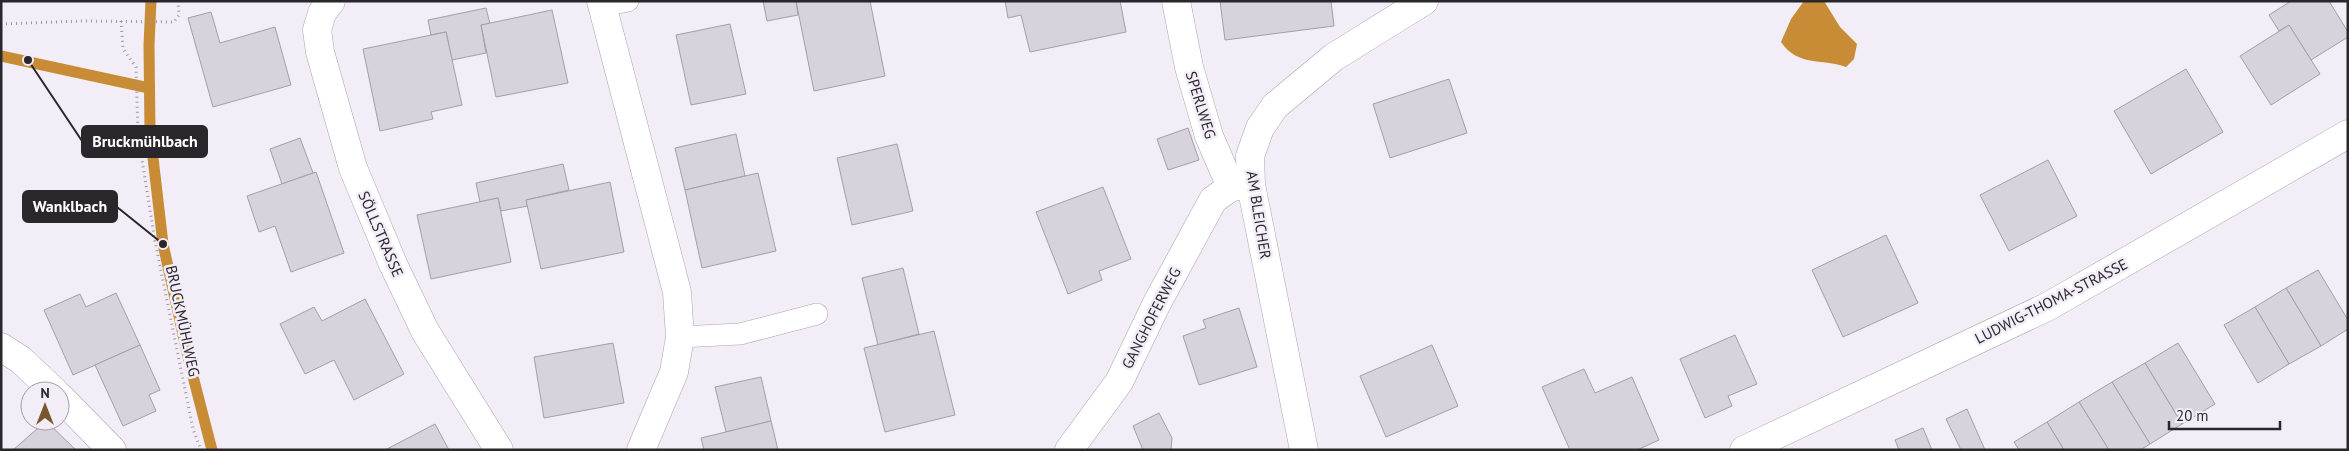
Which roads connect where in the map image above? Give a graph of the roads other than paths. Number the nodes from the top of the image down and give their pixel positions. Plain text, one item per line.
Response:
1 (331, 1) edge
2 (1176, 1) edge
3 (1424, 1) edge
4 (611, 3) edge
5 (2348, 134) edge
6 (1241, 186) junction
7 (817, 314) dead end
8 (680, 337) junction
9 (1, 347) edge
10 (43, 381) edge
11 (70, 407) edge
12 (112, 450) edge
13 (499, 450) edge
14 (641, 450) edge
15 (1069, 450) edge
16 (1304, 450) edge
17 (1744, 450) edge

1 - 13 street, SÖLLSTRASSE
2 - 6 street, SPERLWEG
3 - 6 street, AM BLEICHER
4 - 8 street
5 - 17 street, LUDWIG-THOMA-STRASSE
6 - 15 street, GANGHOFERWEG
6 - 16 street, AM BLEICHER
7 - 8 lane
8 - 14 street
9 - 10 street
11 - 12 street

